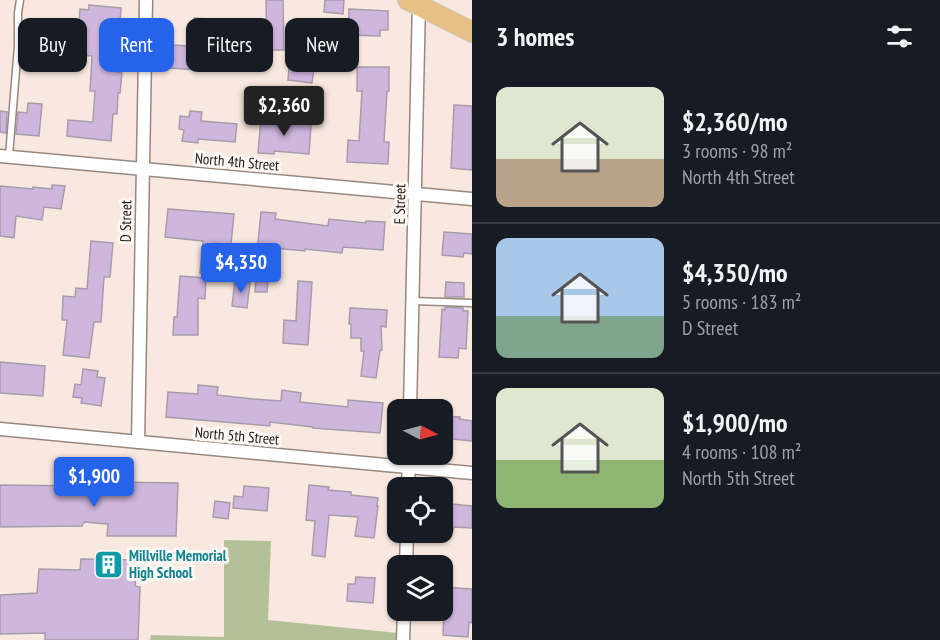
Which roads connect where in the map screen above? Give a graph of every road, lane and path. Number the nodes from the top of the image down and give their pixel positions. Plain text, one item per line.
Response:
1 (20, 0) edge
2 (146, 0) edge
3 (415, 2) edge
4 (472, 32) edge
5 (4, 156) edge
6 (142, 169) junction
7 (415, 194) junction
8 (472, 199) edge
9 (413, 301) junction
10 (472, 303) edge
11 (410, 399) edge
12 (0, 429) edge
13 (138, 442) junction
14 (387, 459) edge
15 (430, 465) edge
16 (472, 473) edge
17 (404, 621) edge
18 (403, 640) edge

1 - 5 lane
2 - 6 street, D Street
3 - 4 main road
3 - 7 street, E Street
5 - 6 street, North 4th Street
6 - 7 street, North 4th Street
6 - 13 street, D Street
7 - 8 street, North 4th Street
7 - 9 street, E Street
9 - 10 lane
9 - 11 street, E Street
12 - 13 street, North 5th Street
13 - 14 street, North 5th Street
15 - 16 street, North 5th Street
17 - 18 street

